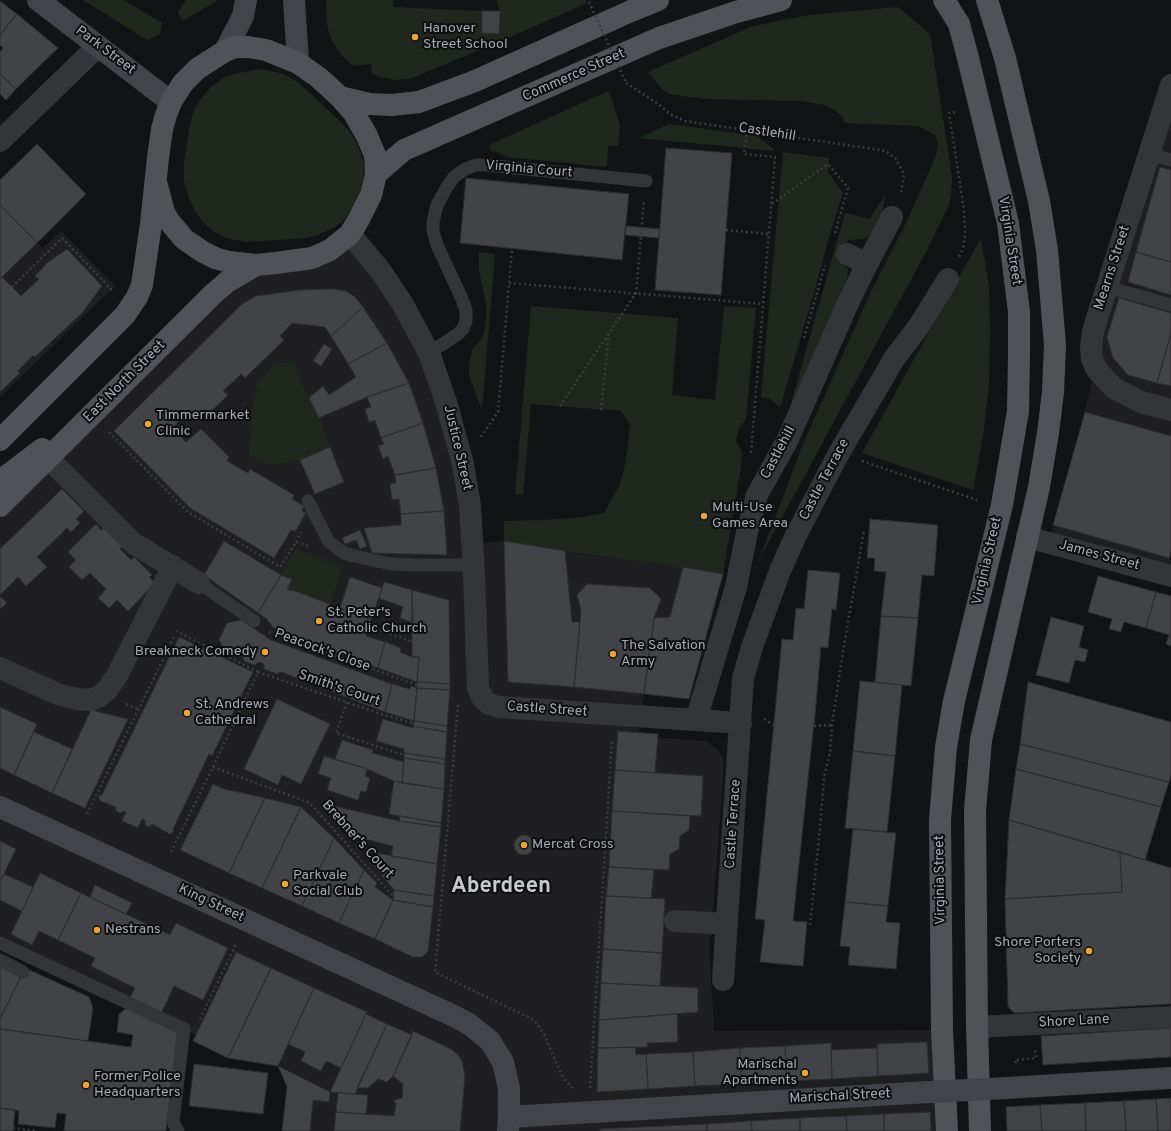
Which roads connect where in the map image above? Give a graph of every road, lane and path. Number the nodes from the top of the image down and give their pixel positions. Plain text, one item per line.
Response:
1 (38, 0) edge
2 (246, 0) edge
3 (294, 0) edge
4 (658, 0) edge
5 (781, 0) edge
6 (944, 0) edge
7 (986, 0) edge
8 (589, 2) dead end
9 (98, 46) junction
10 (225, 51) junction
11 (298, 63) junction
12 (1171, 85) edge
13 (340, 97) junction
14 (171, 102) junction
15 (960, 110) dead end
16 (747, 130) junction
17 (0, 141) edge
18 (1149, 154) junction
19 (1171, 160) edge
20 (376, 174) junction
21 (646, 181) joint
22 (156, 182) junction
23 (771, 205) junction
24 (892, 217) joint
25 (726, 230) dead end
26 (350, 234) junction
27 (769, 234) junction
28 (840, 247) joint
29 (512, 248) dead end
30 (826, 263) dead end
31 (867, 264) junction
32 (256, 265) junction
33 (948, 279) joint
34 (509, 283) junction
35 (12, 287) dead end
36 (1107, 287) junction
37 (636, 293) junction
38 (763, 304) junction
39 (1171, 305) edge
40 (130, 308) junction
41 (609, 333) junction
42 (802, 345) dead end
43 (429, 353) junction
44 (560, 406) dead end
45 (97, 410) junction
46 (601, 410) dead end
47 (1171, 410) edge
48 (0, 440) edge
49 (756, 451) dead end
50 (839, 453) junction
51 (48, 458) junction
52 (463, 464) junction
53 (0, 481) edge
54 (308, 501) dead end
55 (0, 506) edge
56 (976, 507) dead end
57 (864, 530) dead end
58 (1028, 537) junction
59 (310, 547) dead end
60 (474, 565) junction
61 (173, 566) junction
62 (1171, 576) edge
63 (199, 583) joint
64 (254, 621) joint
65 (371, 627) dead end
66 (176, 631) dead end
67 (174, 635) dead end
68 (413, 642) dead end
69 (0, 668) edge
70 (258, 672) junction
71 (417, 685) dead end
72 (478, 688) joint
73 (346, 702) junction
74 (124, 703) dead end
75 (458, 703) dead end
76 (138, 709) junction
77 (620, 715) junction
78 (696, 720) junction
79 (413, 723) dead end
80 (741, 723) junction
81 (832, 725) junction
82 (814, 726) dead end
83 (404, 755) dead end
84 (213, 767) junction
85 (0, 807) edge
86 (87, 814) dead end
87 (171, 852) dead end
88 (393, 896) dead end
89 (675, 921) dead end
90 (726, 924) junction
91 (810, 925) dead end
92 (0, 943) edge
93 (236, 944) dead end
94 (0, 960) edge
95 (23, 972) dead end
96 (723, 980) dead end
97 (1171, 1017) edge
98 (977, 1027) junction
99 (184, 1029) junction
100 (1035, 1048) dead end
101 (1171, 1078) edge
102 (1013, 1087) junction
103 (574, 1090) dead end
104 (590, 1094) dead end
105 (509, 1124) edge
106 (6, 1131) edge
107 (36, 1131) edge
108 (178, 1131) edge
109 (947, 1131) edge
110 (980, 1131) edge

1 - 9 street, Park Street
2 - 10 street
3 - 11 street
4 - 13 main road
5 - 20 main road, Commerce Street
6 - 109 main road, Virginia Street
7 - 58 main road
8 - 16 path, Castlehill, bridge
9 - 14 street, Park Street
9 - 17 street
10 - 11 main road
10 - 14 main road
11 - 13 main road
12 - 18 street, Mearns Street
13 - 20 main road
14 - 22 main road
15 - 33 path
16 - 23 path
16 - 24 path, Castlehill
18 - 19 lane
18 - 36 street, Mearns Street
20 - 26 main road
21 - 37 path
21 - 43 lane, Virginia Court
22 - 32 main road
22 - 40 main road
23 - 27 path
23 - 28 path
24 - 31 street, Castlehill
25 - 27 path
26 - 32 main road
26 - 43 street, Justice Street
27 - 38 path
28 - 31 street
29 - 34 path
30 - 42 path
31 - 78 street, Castlehill
32 - 45 main road, East North Street
33 - 50 street, Castle Terrace
34 - 37 path
34 - 52 path
35 - 40 path
36 - 39 lane
36 - 47 street, Mearns Street
37 - 38 path
37 - 41 path
38 - 49 path
40 - 48 main road
41 - 44 path
41 - 46 path
43 - 52 street, Justice Street
45 - 51 main road, East North Street
45 - 53 main road
45 - 59 path
50 - 56 path
50 - 80 street, Castle Terrace
51 - 55 main road, East North Street
51 - 61 street
52 - 60 street, Justice Street
54 - 60 lane
57 - 81 path
58 - 62 street, James Street
58 - 98 main road
60 - 72 street, Justice Street
61 - 63 street
61 - 69 street
63 - 64 lane
64 - 71 path, Peacock's Close
65 - 68 path
66 - 70 path, Smith's Court
67 - 76 path
70 - 73 path, Smith's Court
70 - 84 path
72 - 77 street, Castle Street
73 - 79 path, Smith's Court
73 - 83 path
74 - 76 path
75 - 103 path
76 - 86 path
77 - 78 street
77 - 104 path
78 - 80 street
80 - 90 street, Castle Terrace
81 - 82 path
81 - 91 path
84 - 87 path
84 - 88 path, Brebner's Court
85 - 105 street, King Street
89 - 90 street
90 - 96 street, Castle Terrace
92 - 99 lane
93 - 99 path
94 - 95 lane
97 - 98 street, Shore Lane
98 - 110 main road
99 - 108 lane
100 - 102 path
101 - 102 street, Marischal Street
102 - 105 street, Marischal Street, bridge
106 - 107 path

